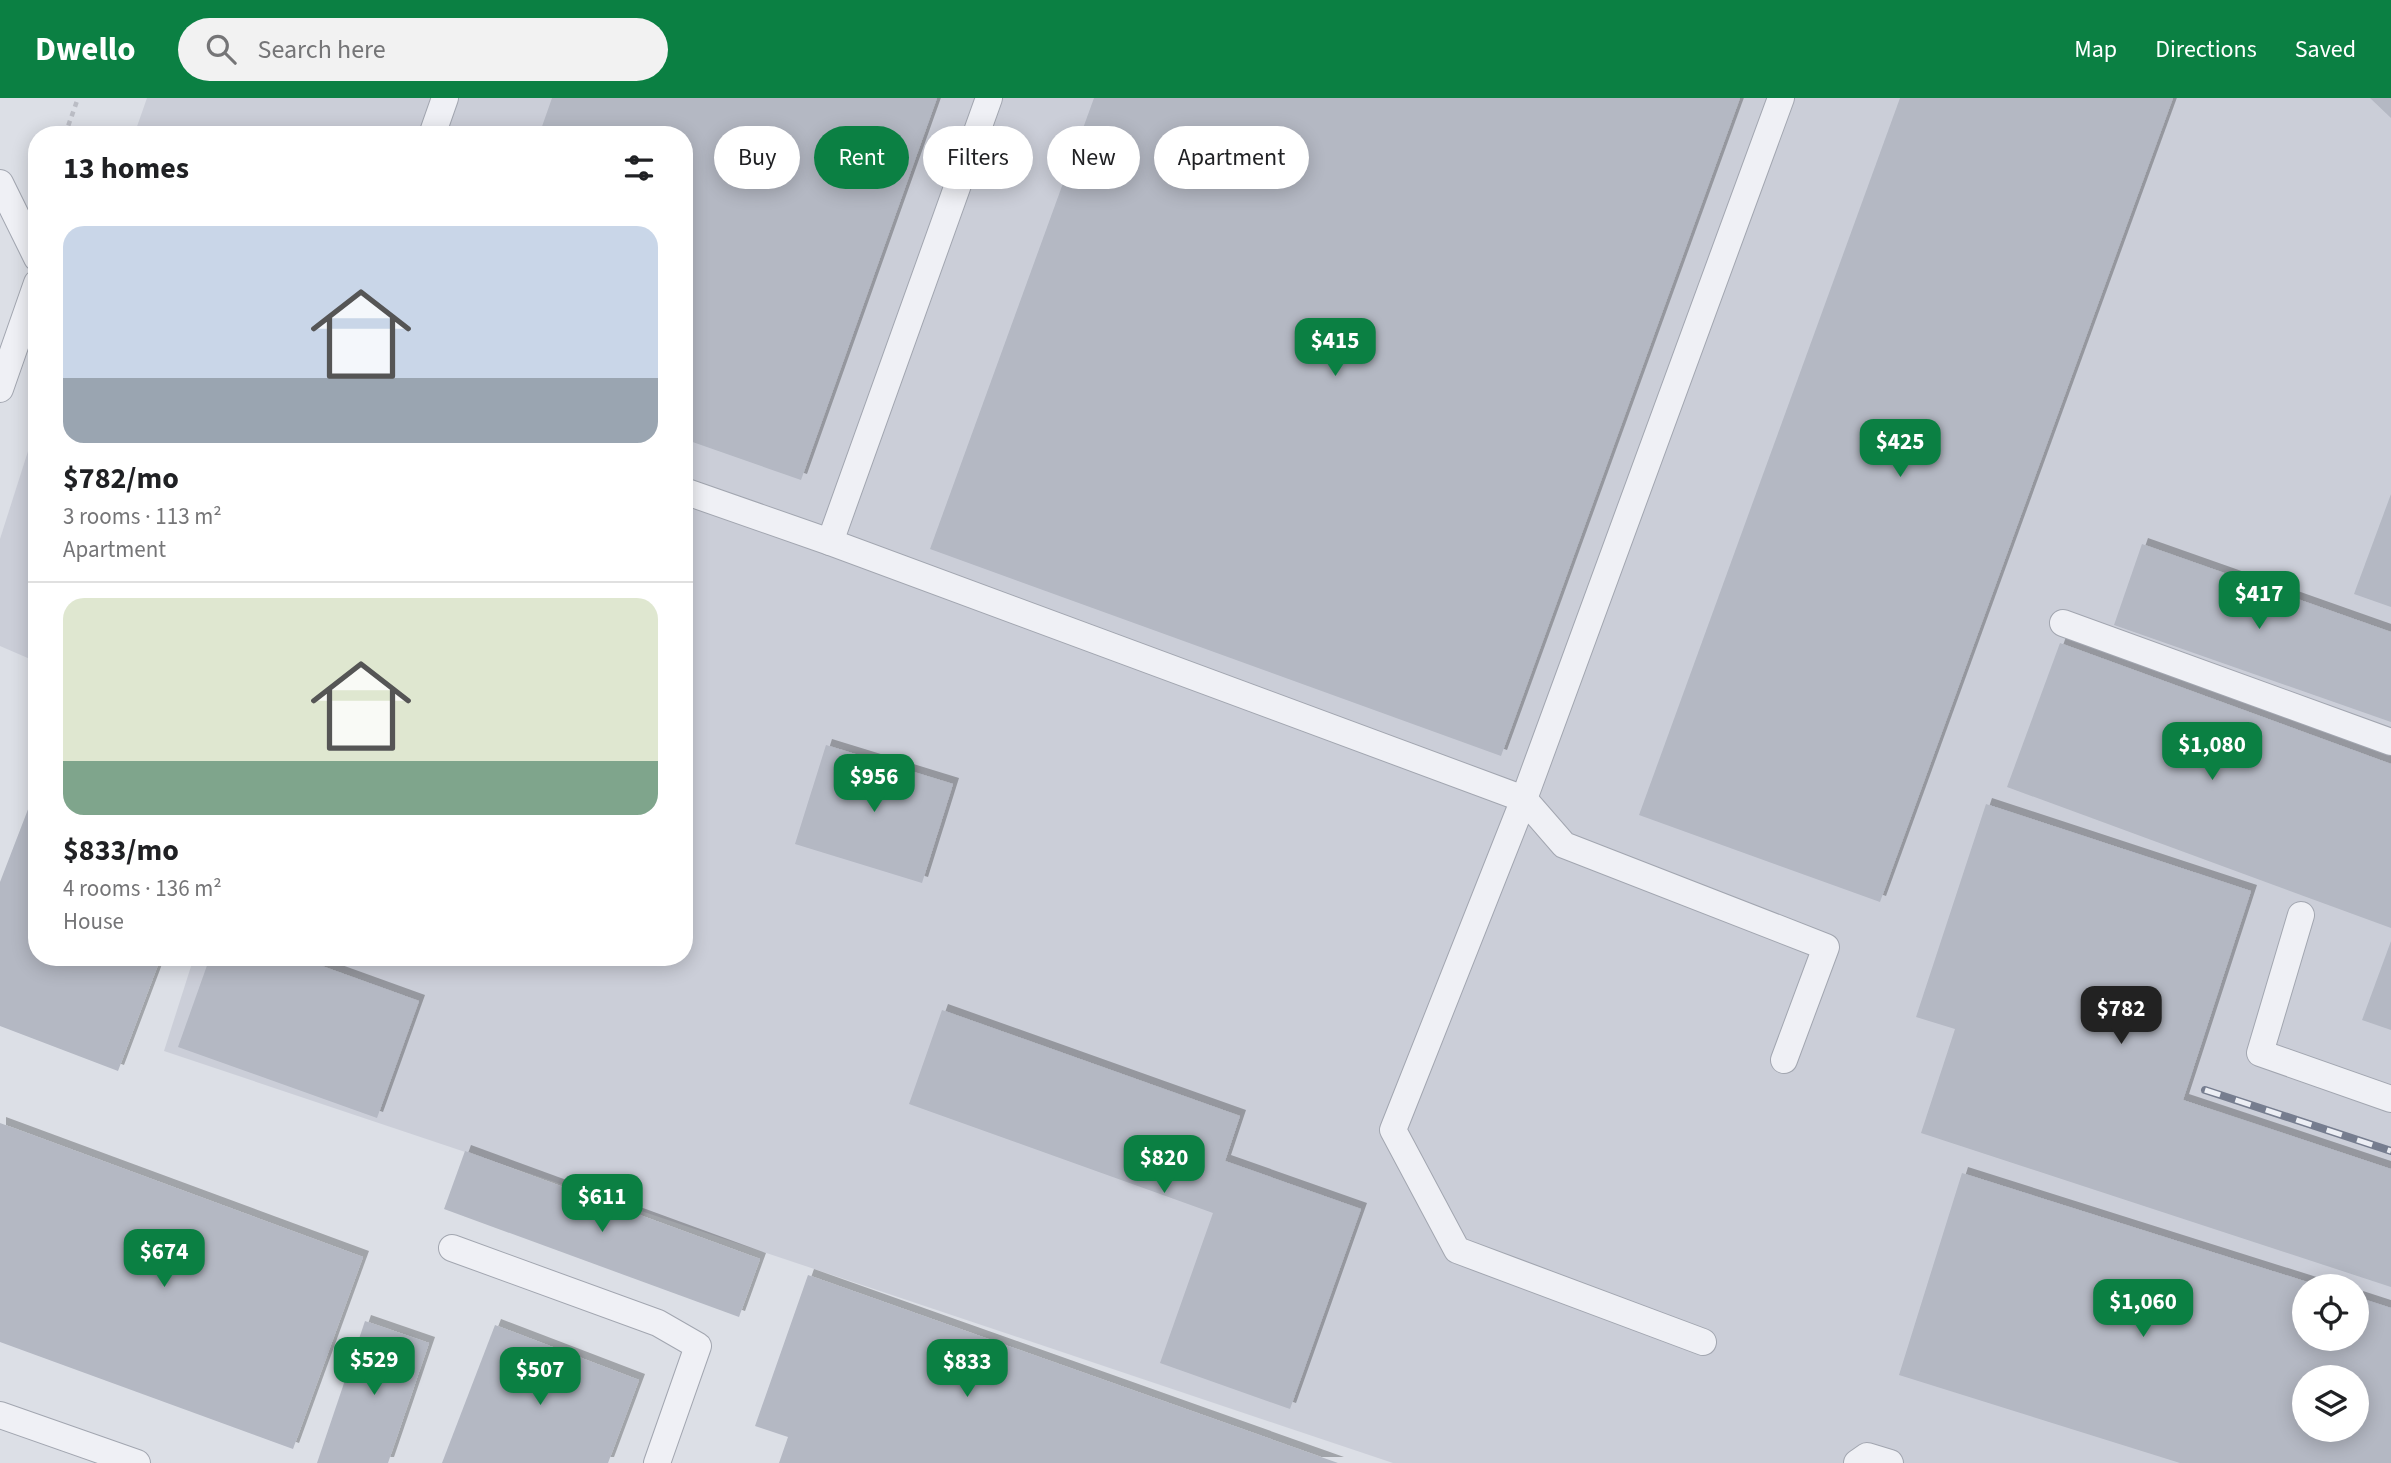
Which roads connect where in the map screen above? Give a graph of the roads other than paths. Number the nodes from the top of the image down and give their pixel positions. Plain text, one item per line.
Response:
1 (445, 98) edge
2 (989, 98) edge
3 (1781, 98) edge
4 (435, 126) edge
5 (0, 183) edge
6 (28, 240) edge
7 (28, 309) edge
8 (0, 389) edge
9 (693, 494) edge
10 (830, 541) junction
11 (2063, 623) dead end
12 (2391, 742) edge
13 (1524, 799) junction
14 (2301, 915) dead end
15 (1784, 1060) dead end
16 (2391, 1100) edge
17 (452, 1248) dead end
18 (1703, 1342) dead end
19 (0, 1415) edge
20 (137, 1463) edge
21 (657, 1463) edge
22 (1857, 1463) edge
23 (1890, 1463) edge

1 - 4 lane
2 - 10 lane
3 - 13 lane
5 - 6 lane
7 - 8 lane
9 - 10 lane
10 - 13 lane
11 - 12 lane
13 - 15 lane
13 - 18 lane
14 - 16 lane
17 - 21 lane
19 - 20 lane
22 - 23 lane

